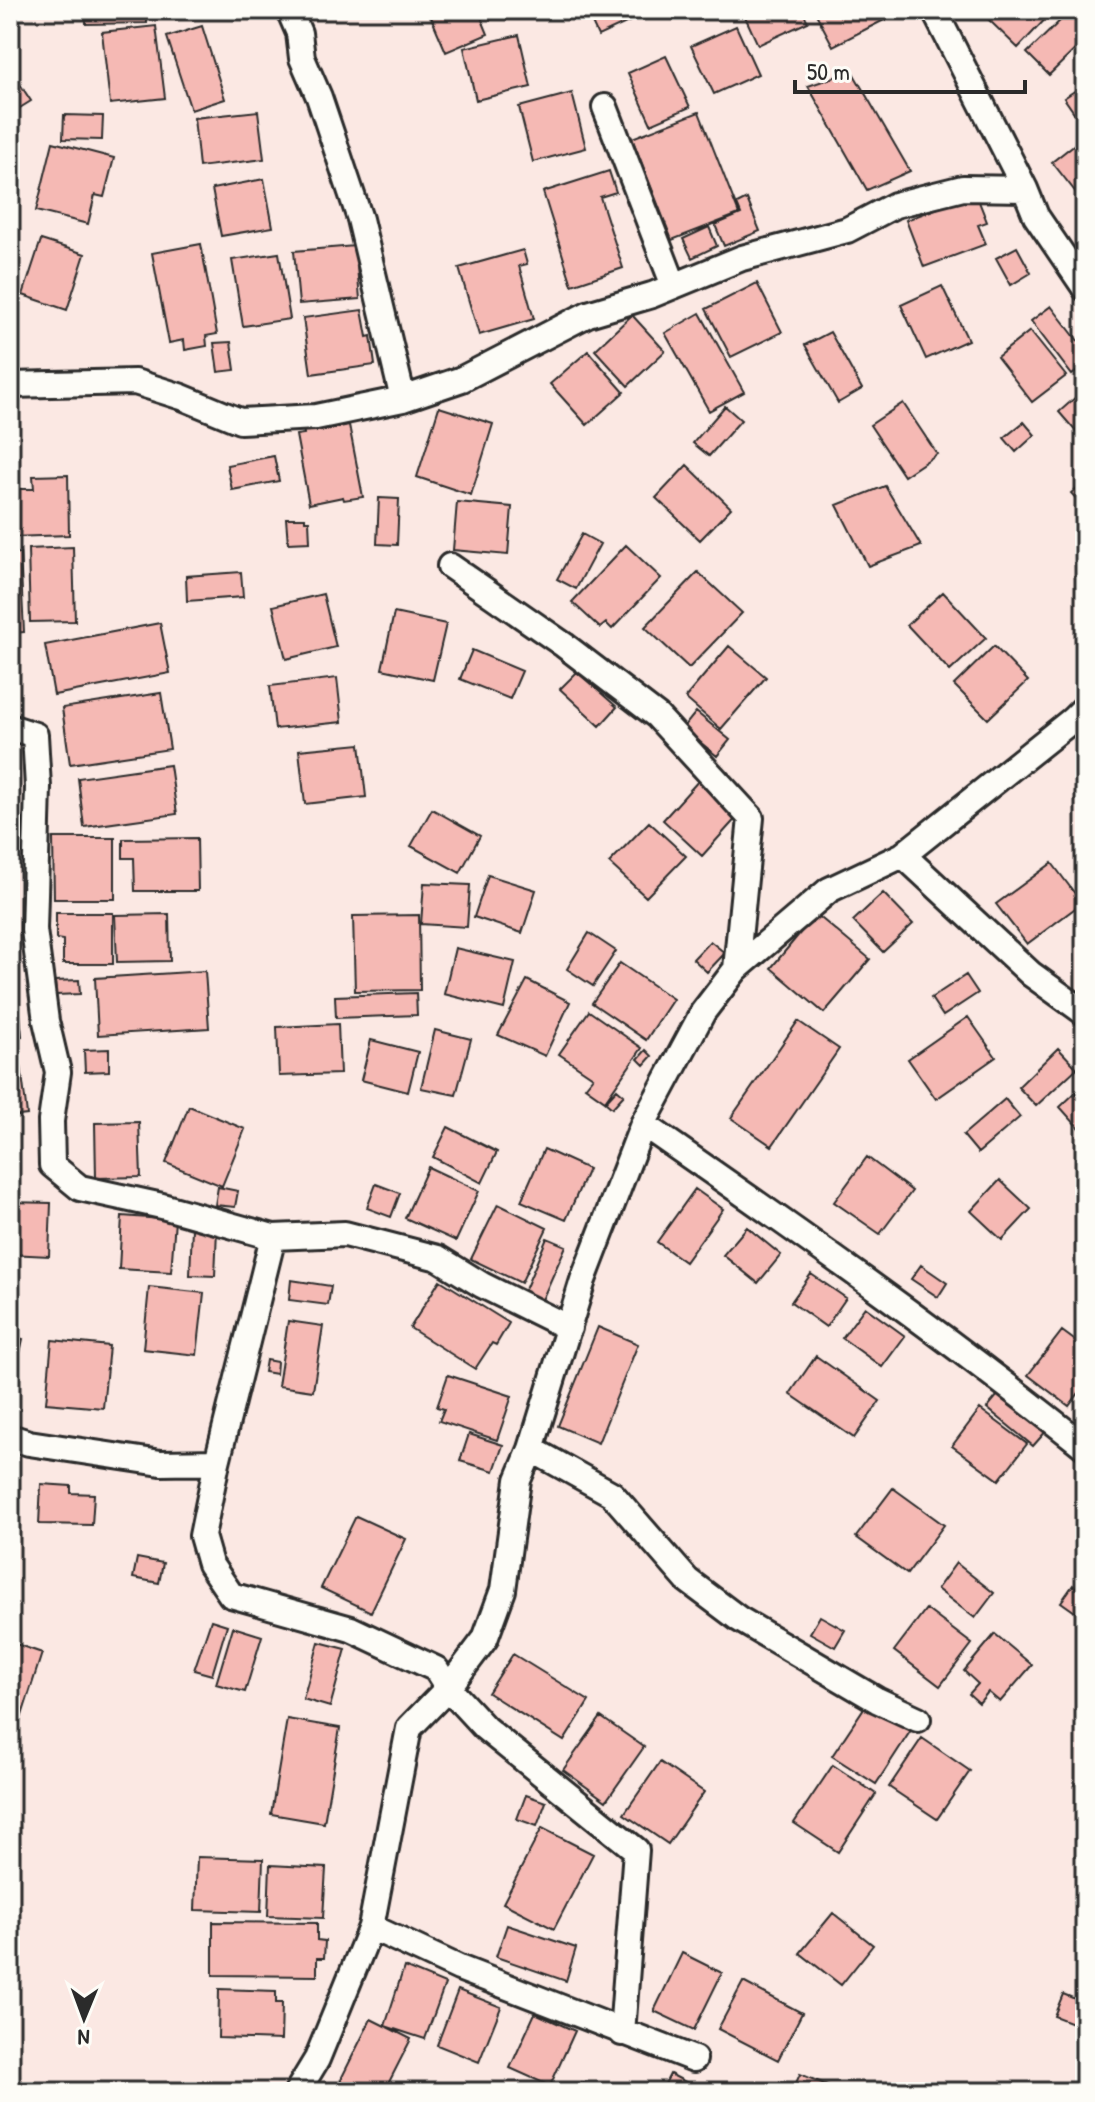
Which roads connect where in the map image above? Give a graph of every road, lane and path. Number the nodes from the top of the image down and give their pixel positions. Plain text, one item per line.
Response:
1 (289, 10) edge
2 (934, 10) edge
3 (605, 107) dead end
4 (1025, 189) junction
5 (1083, 282) edge
6 (674, 286) junction
7 (10, 385) edge
8 (403, 399) junction
9 (450, 566) dead end
10 (1085, 707) edge
11 (10, 727) edge
12 (903, 855) junction
13 (736, 969) junction
14 (1085, 1013) edge
15 (643, 1124) junction
16 (273, 1237) junction
17 (569, 1328) junction
18 (10, 1437) edge
19 (1085, 1447) edge
20 (531, 1449) junction
21 (217, 1462) junction
22 (448, 1688) junction
23 (918, 1719) dead end
24 (371, 1927) junction
25 (622, 2033) junction
26 (694, 2059) dead end
27 (297, 2092) edge

1 - 8 street
2 - 4 street
3 - 6 street
4 - 5 street
4 - 6 street
6 - 8 street
7 - 8 street
9 - 13 street
10 - 12 street
11 - 16 street
12 - 13 street
12 - 14 street
13 - 15 street
15 - 17 street
15 - 19 street
16 - 17 street
16 - 21 street
17 - 20 street
18 - 21 street
20 - 22 street
20 - 23 street
21 - 22 street
22 - 24 street
22 - 25 street
24 - 25 street
24 - 27 street
25 - 26 street

